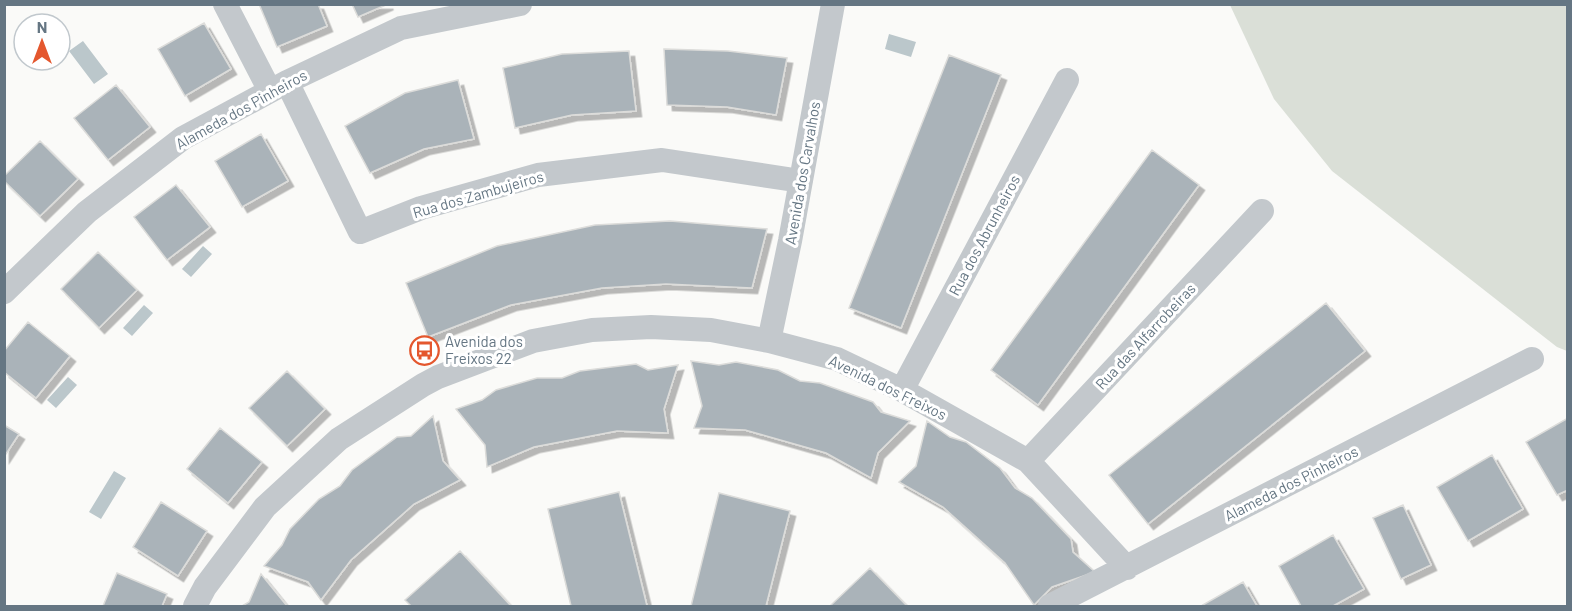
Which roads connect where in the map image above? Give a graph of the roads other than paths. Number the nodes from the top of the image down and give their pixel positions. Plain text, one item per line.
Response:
1 (225, 4) edge
2 (520, 4) edge
3 (829, 5) edge
4 (1067, 80) dead end
5 (278, 86) junction
6 (801, 181) junction
7 (1262, 211) dead end
8 (4, 292) edge
9 (769, 341) junction
10 (1532, 359) dead end
11 (902, 390) junction
12 (1028, 461) junction
13 (1127, 568) junction
14 (195, 606) edge
15 (1050, 606) edge

1 - 5 street
2 - 5 street, Alameda dos Pinheiros
3 - 6 street, Avenida dos Carvalhos
4 - 11 street, Rua dos Abrunheiros
5 - 6 street, Rua dos Zambujeiros
5 - 8 street, Alameda dos Pinheiros
6 - 9 street, Avenida dos Carvalhos
7 - 12 street, Rua das Alfarrobeiras
9 - 11 street, Avenida dos Freixos
9 - 14 street, Avenida dos Freixos
10 - 13 street, Alameda dos Pinheiros
11 - 12 street, Avenida dos Freixos
12 - 13 street, Avenida dos Freixos
13 - 15 street, Alameda dos Pinheiros

